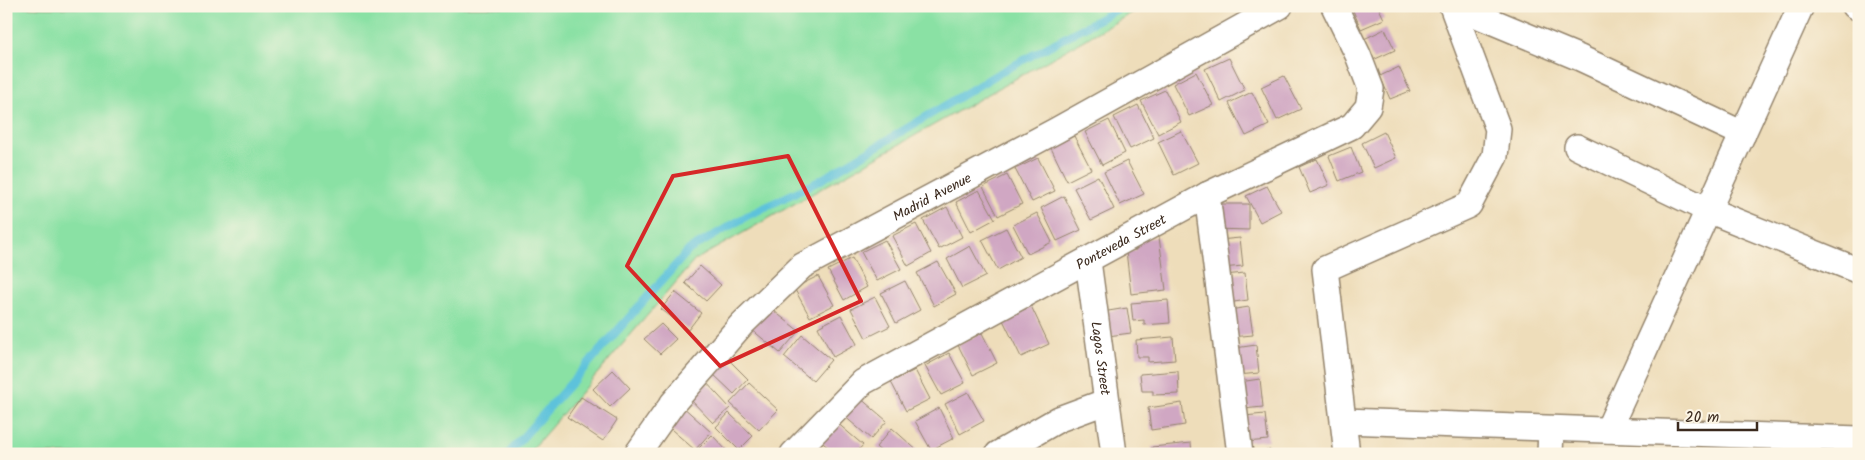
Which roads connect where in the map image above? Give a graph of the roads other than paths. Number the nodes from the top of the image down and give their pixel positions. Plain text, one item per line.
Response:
1 (1280, 6) edge
2 (1334, 6) edge
3 (1454, 6) edge
4 (1801, 6) edge
5 (1855, 6) edge
6 (1859, 8) edge
7 (1742, 134) junction
8 (1577, 147) dead end
9 (1207, 195) junction
10 (1708, 210) junction
11 (1088, 261) junction
12 (1859, 270) edge
13 (1105, 402) junction
14 (1344, 421) junction
15 (1551, 429) junction
16 (1608, 430) junction
17 (1859, 439) edge
18 (637, 454) edge
19 (793, 454) edge
20 (998, 454) edge
21 (1114, 454) edge
22 (1240, 454) edge
23 (1347, 454) edge
24 (1550, 454) edge

1 - 18 street, Madrid Avenue
2 - 9 street, Ponteveda Street
3 - 7 street
3 - 14 street
4 - 7 street
5 - 6 street
7 - 10 street
8 - 10 street
9 - 11 street, Ponteveda Street
9 - 22 street
10 - 12 street
10 - 16 street
11 - 13 street, Lagos Street
11 - 19 street, Ponteveda Street
13 - 20 street
13 - 21 street, Lagos Street
14 - 15 street
14 - 23 street
15 - 16 street
15 - 24 street
16 - 17 street

